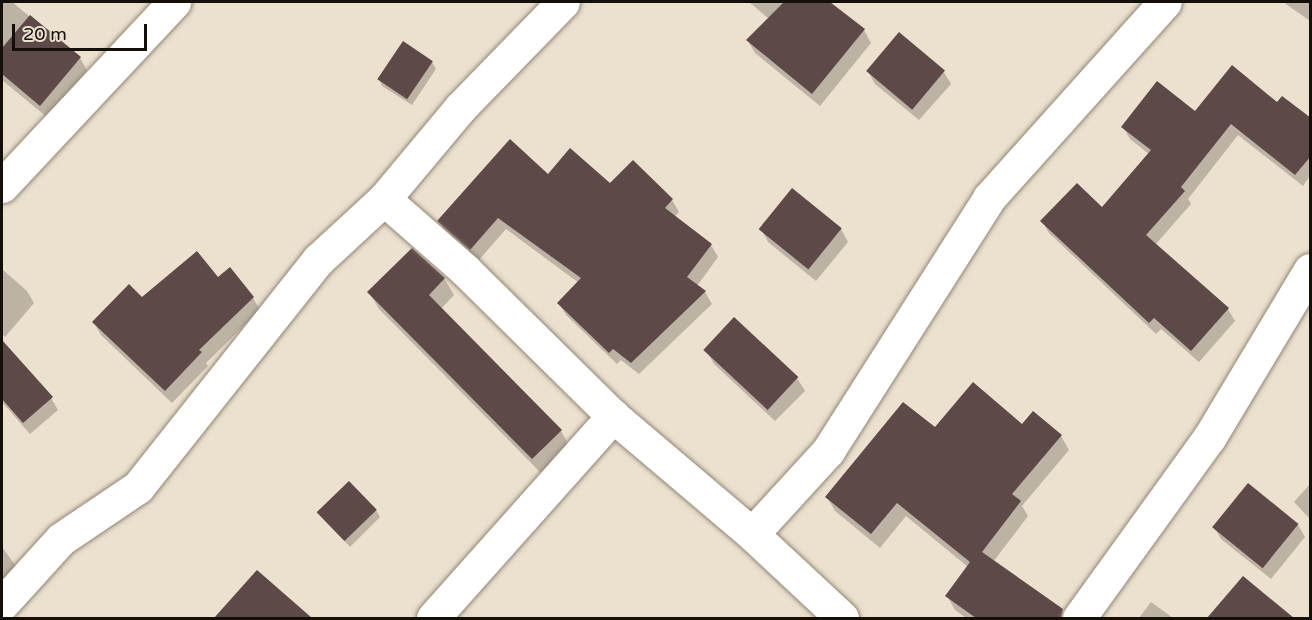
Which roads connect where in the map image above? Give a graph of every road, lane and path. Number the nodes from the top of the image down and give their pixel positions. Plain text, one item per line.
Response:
1 (174, 2) edge
2 (563, 2) edge
3 (1165, 2) edge
4 (2, 186) edge
5 (384, 199) junction
6 (1311, 270) edge
7 (613, 416) junction
8 (752, 534) junction
9 (2, 604) edge
10 (433, 618) edge
11 (842, 618) edge
12 (1079, 618) edge

1 - 4 street
2 - 5 street
3 - 8 street
5 - 7 street
5 - 9 street
6 - 12 street
7 - 8 street
7 - 10 street
8 - 11 street

